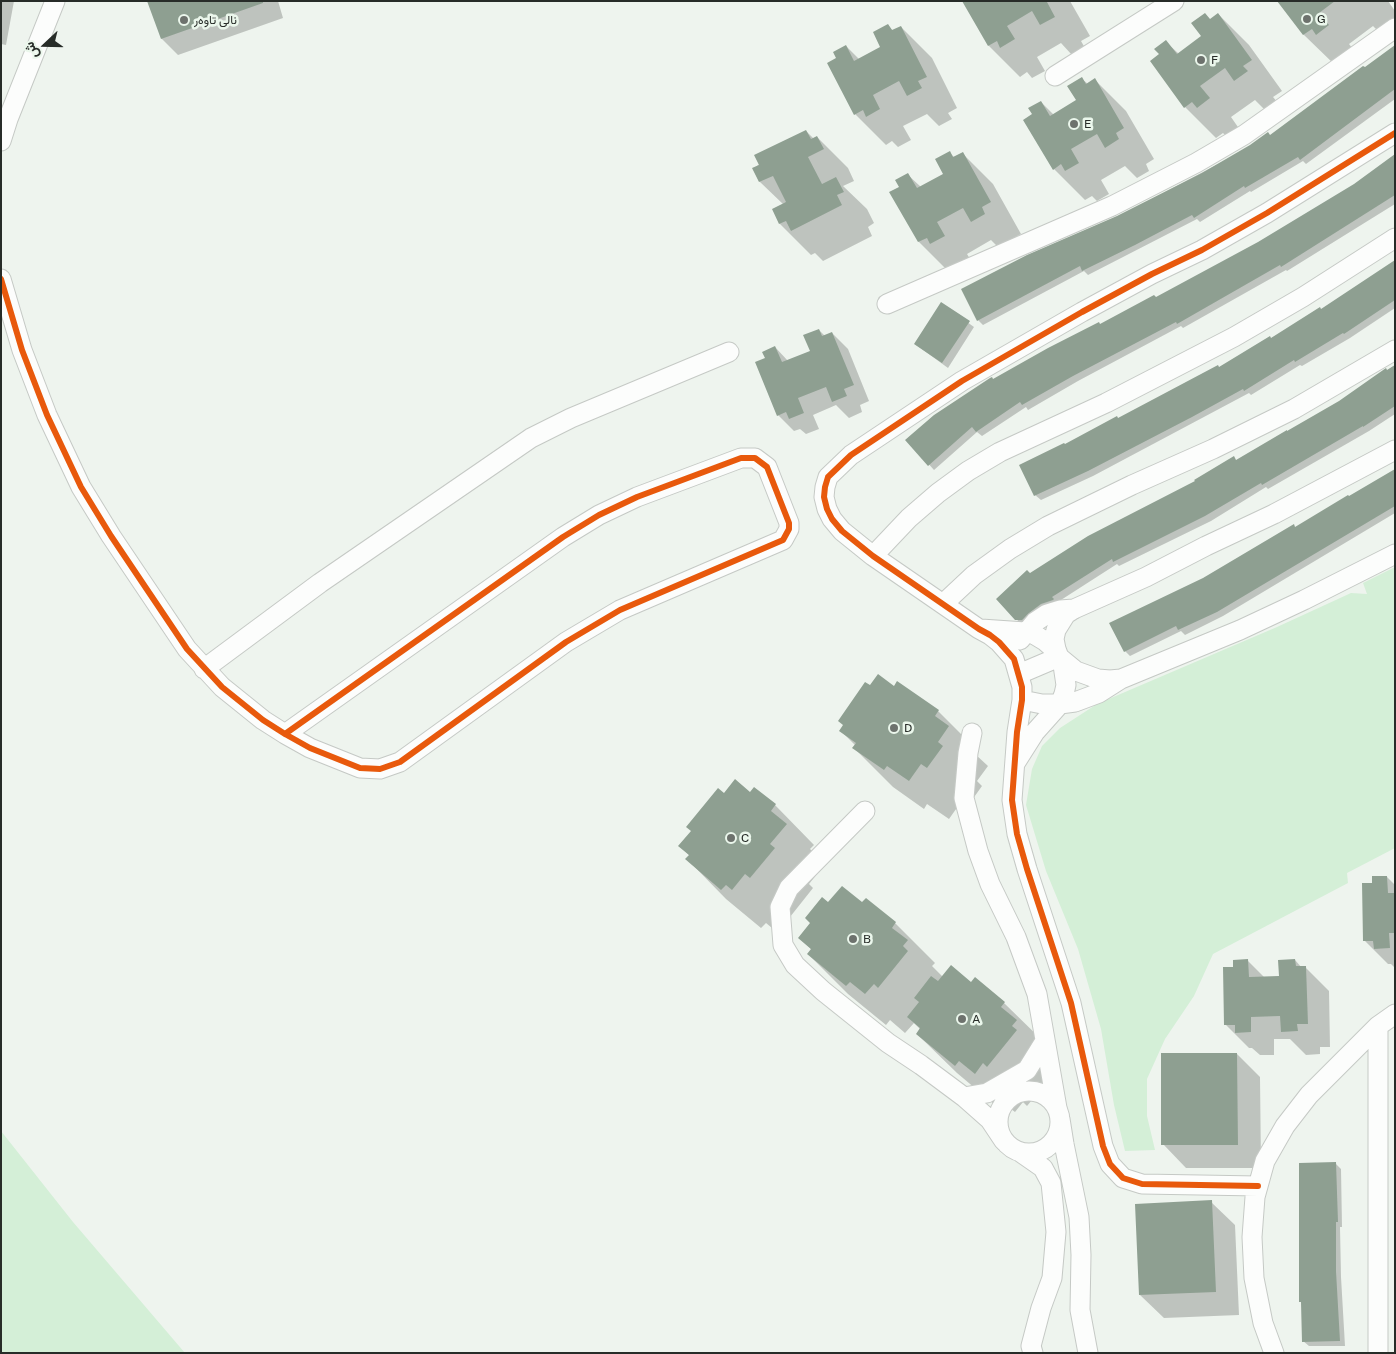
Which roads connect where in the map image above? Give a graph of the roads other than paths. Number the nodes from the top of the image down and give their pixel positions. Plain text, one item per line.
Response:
1 (55, 1) edge
2 (1174, 1) edge
3 (1395, 28) edge
4 (1055, 76) dead end
5 (1395, 133) edge
6 (1, 141) edge
7 (1395, 238) edge
8 (1, 279) edge
9 (887, 304) dead end
10 (1395, 350) edge
11 (728, 352) dead end
12 (1395, 450) edge
13 (1395, 554) edge
14 (873, 556) junction
15 (943, 604) junction
16 (1074, 609) junction
17 (979, 629) junction
18 (1025, 632) junction
19 (1059, 657) junction
20 (1017, 666) junction
21 (204, 669) junction
22 (1121, 678) junction
23 (1022, 700) junction
24 (1060, 704) junction
25 (972, 733) dead end
26 (284, 734) junction
27 (1016, 764) junction
28 (865, 811) dead end
29 (1395, 1014) edge
30 (1378, 1026) junction
31 (1045, 1041) junction
32 (964, 1097) junction
33 (1059, 1114) junction
34 (1004, 1140) junction
35 (1020, 1152) junction
36 (1258, 1186) junction
37 (1033, 1353) edge
38 (1088, 1353) edge
39 (1274, 1353) edge
40 (1378, 1353) edge

1 - 6 street
2 - 4 street
3 - 9 street
5 - 14 street
7 - 14 street
8 - 21 street
10 - 15 street
11 - 21 street
12 - 16 street
13 - 22 street
14 - 15 street
15 - 17 street
16 - 18 street
16 - 19 street
17 - 18 street
17 - 20 street
18 - 19 street
18 - 20 street
19 - 20 street
19 - 22 street
19 - 24 street
20 - 23 street
21 - 26 street
22 - 24 street
23 - 24 street
23 - 27 street
24 - 27 street
25 - 31 street
26 - 26 street
27 - 36 street
28 - 32 street
29 - 30 street
30 - 36 street
30 - 40 street
31 - 32 street
31 - 33 street
32 - 34 street
33 - 34 street
33 - 35 street
33 - 38 street
34 - 35 street
35 - 37 street
36 - 39 street

